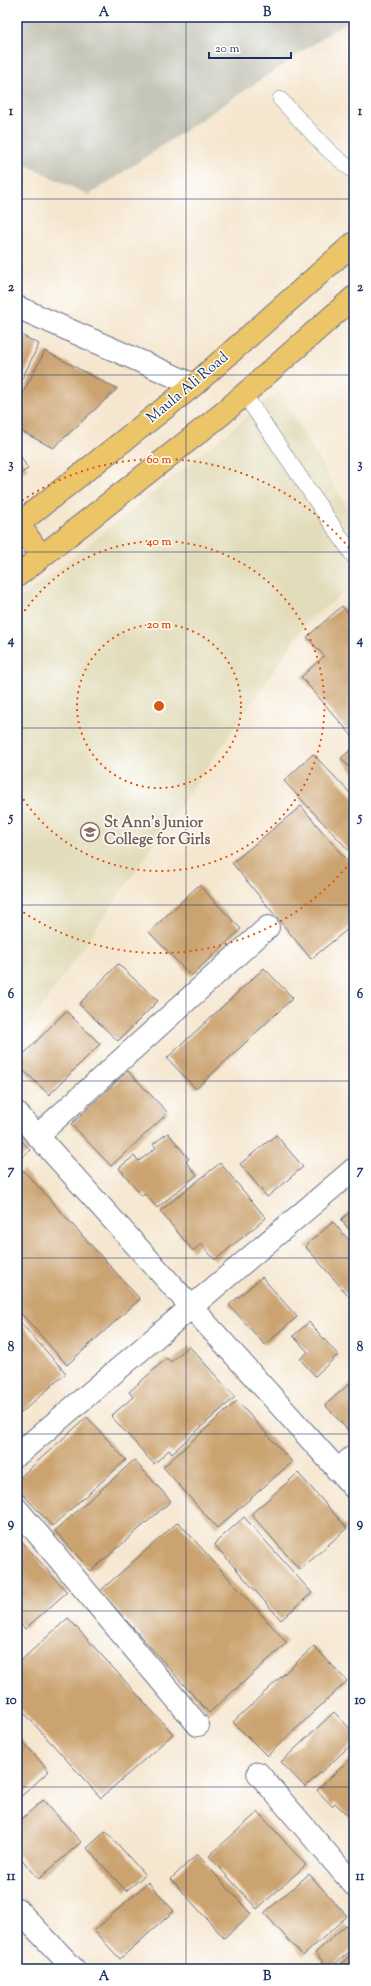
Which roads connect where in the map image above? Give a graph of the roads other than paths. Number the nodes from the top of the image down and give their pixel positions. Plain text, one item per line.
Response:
1 (280, 99) dead end
2 (354, 172) edge
3 (354, 243) edge
4 (354, 297) edge
5 (17, 307) edge
6 (194, 385) junction
7 (244, 394) junction
8 (18, 525) edge
9 (42, 556) junction
10 (354, 557) edge
11 (17, 576) edge
12 (268, 927) dead end
13 (17, 1113) edge
14 (37, 1136) junction
15 (354, 1169) edge
16 (191, 1307) junction
17 (17, 1456) edge
18 (354, 1456) edge
19 (337, 1470) junction
20 (354, 1488) edge
21 (17, 1509) edge
22 (198, 1726) dead end
23 (258, 1773) dead end
24 (354, 1885) edge
25 (17, 1909) edge
26 (74, 1969) edge

1 - 2 lane
3 - 6 main road, Maula Ali Road
4 - 7 main road
5 - 6 street
6 - 8 main road, Maula Ali Road
7 - 9 main road
7 - 10 lane
8 - 9 main road
9 - 11 main road
12 - 14 street
13 - 14 street
14 - 16 street
15 - 16 street
16 - 17 street
16 - 19 street
18 - 19 street
19 - 20 street
21 - 22 street
23 - 24 street
25 - 26 street

